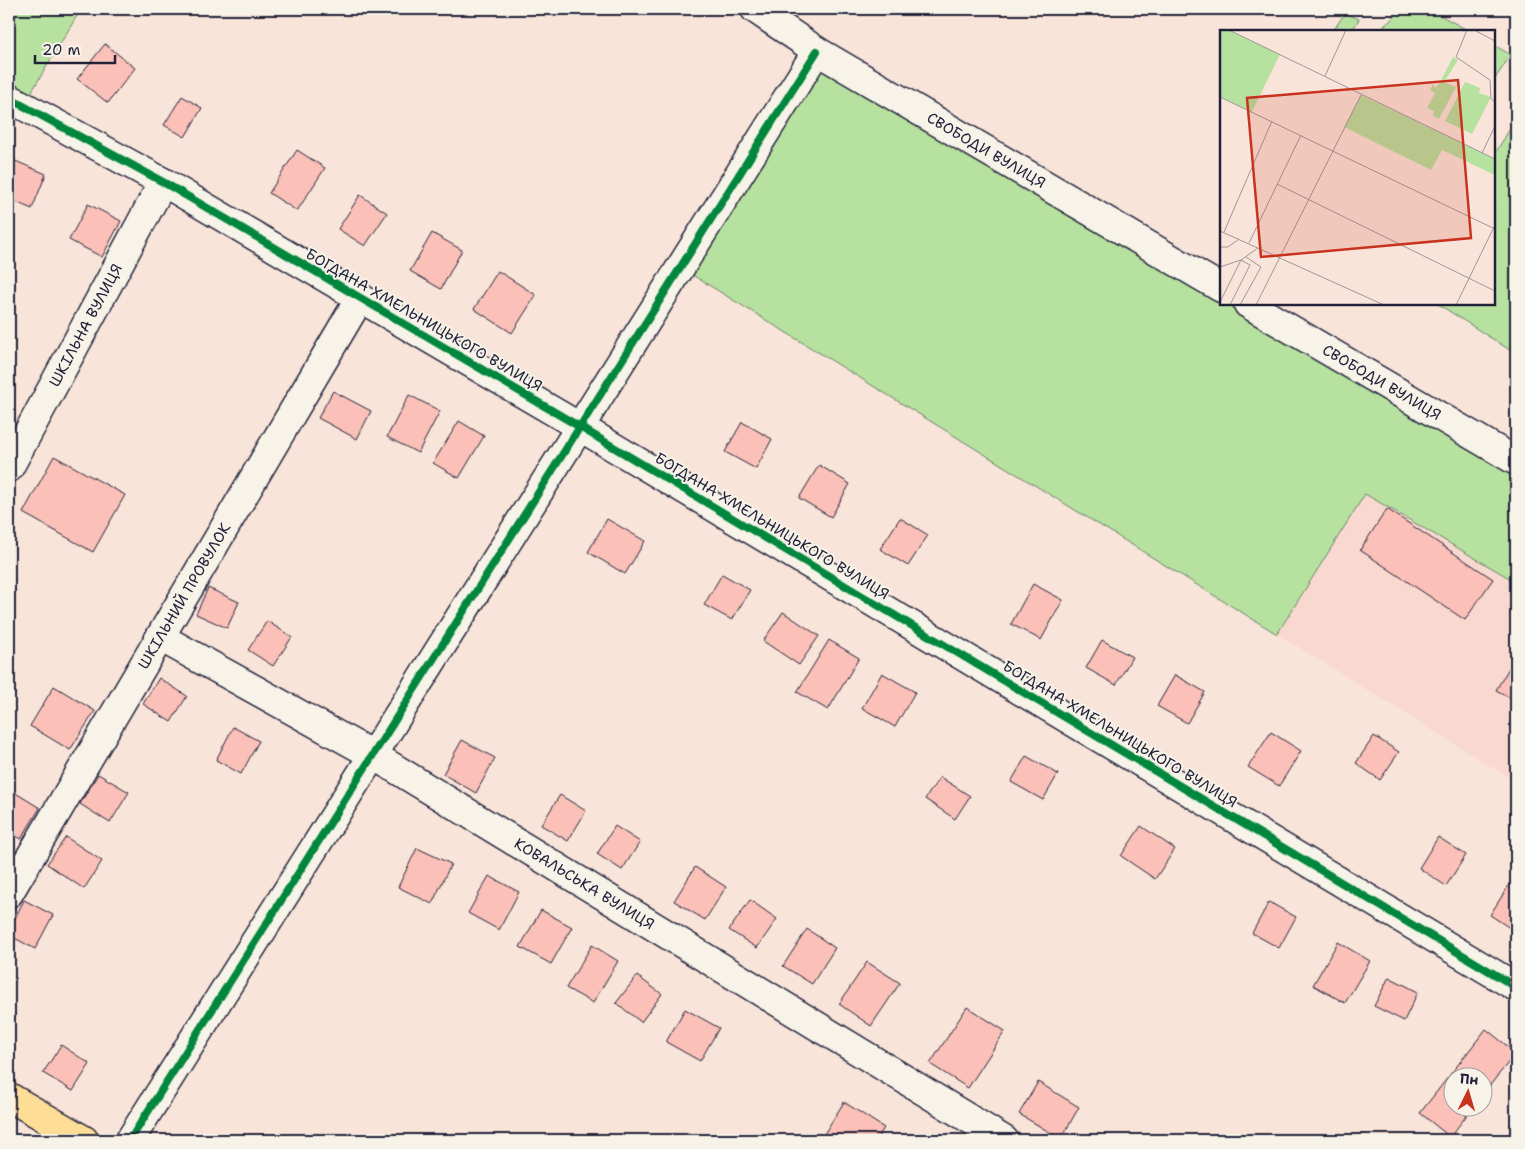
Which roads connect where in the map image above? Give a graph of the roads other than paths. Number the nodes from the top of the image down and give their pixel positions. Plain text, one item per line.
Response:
1 (755, 9) edge
2 (817, 51) junction
3 (9, 98) edge
4 (164, 182) junction
5 (1220, 287) edge
6 (360, 298) junction
7 (1250, 305) edge
8 (580, 428) junction
9 (1516, 461) edge
10 (9, 468) edge
11 (160, 636) junction
12 (374, 755) junction
13 (9, 893) edge
14 (1516, 987) edge
15 (9, 1097) edge
16 (84, 1140) edge
17 (130, 1140) edge
18 (1004, 1140) edge

1 - 2 street, СВОБОДИ ВУЛИЦЯ
2 - 5 street, СВОБОДИ ВУЛИЦЯ
2 - 8 street
3 - 4 street, БОГДАНА ХМЕЛЬНИЦЬКОГО ВУЛИЦЯ
4 - 6 street, БОГДАНА ХМЕЛЬНИЦЬКОГО ВУЛИЦЯ
4 - 10 street, ШКІЛЬНА ВУЛИЦЯ
6 - 8 street, БОГДАНА ХМЕЛЬНИЦЬКОГО ВУЛИЦЯ
6 - 11 street, ШКІЛЬНИЙ ПРОВУЛОК
7 - 9 street, СВОБОДИ ВУЛИЦЯ
8 - 12 street
8 - 14 street, БОГДАНА ХМЕЛЬНИЦЬКОГО ВУЛИЦЯ
11 - 12 street, КОВАЛЬСЬКА ВУЛИЦЯ
11 - 13 street, ШКІЛЬНИЙ ПРОВУЛОК
12 - 17 street
12 - 18 street, КОВАЛЬСЬКА ВУЛИЦЯ
15 - 16 main road

